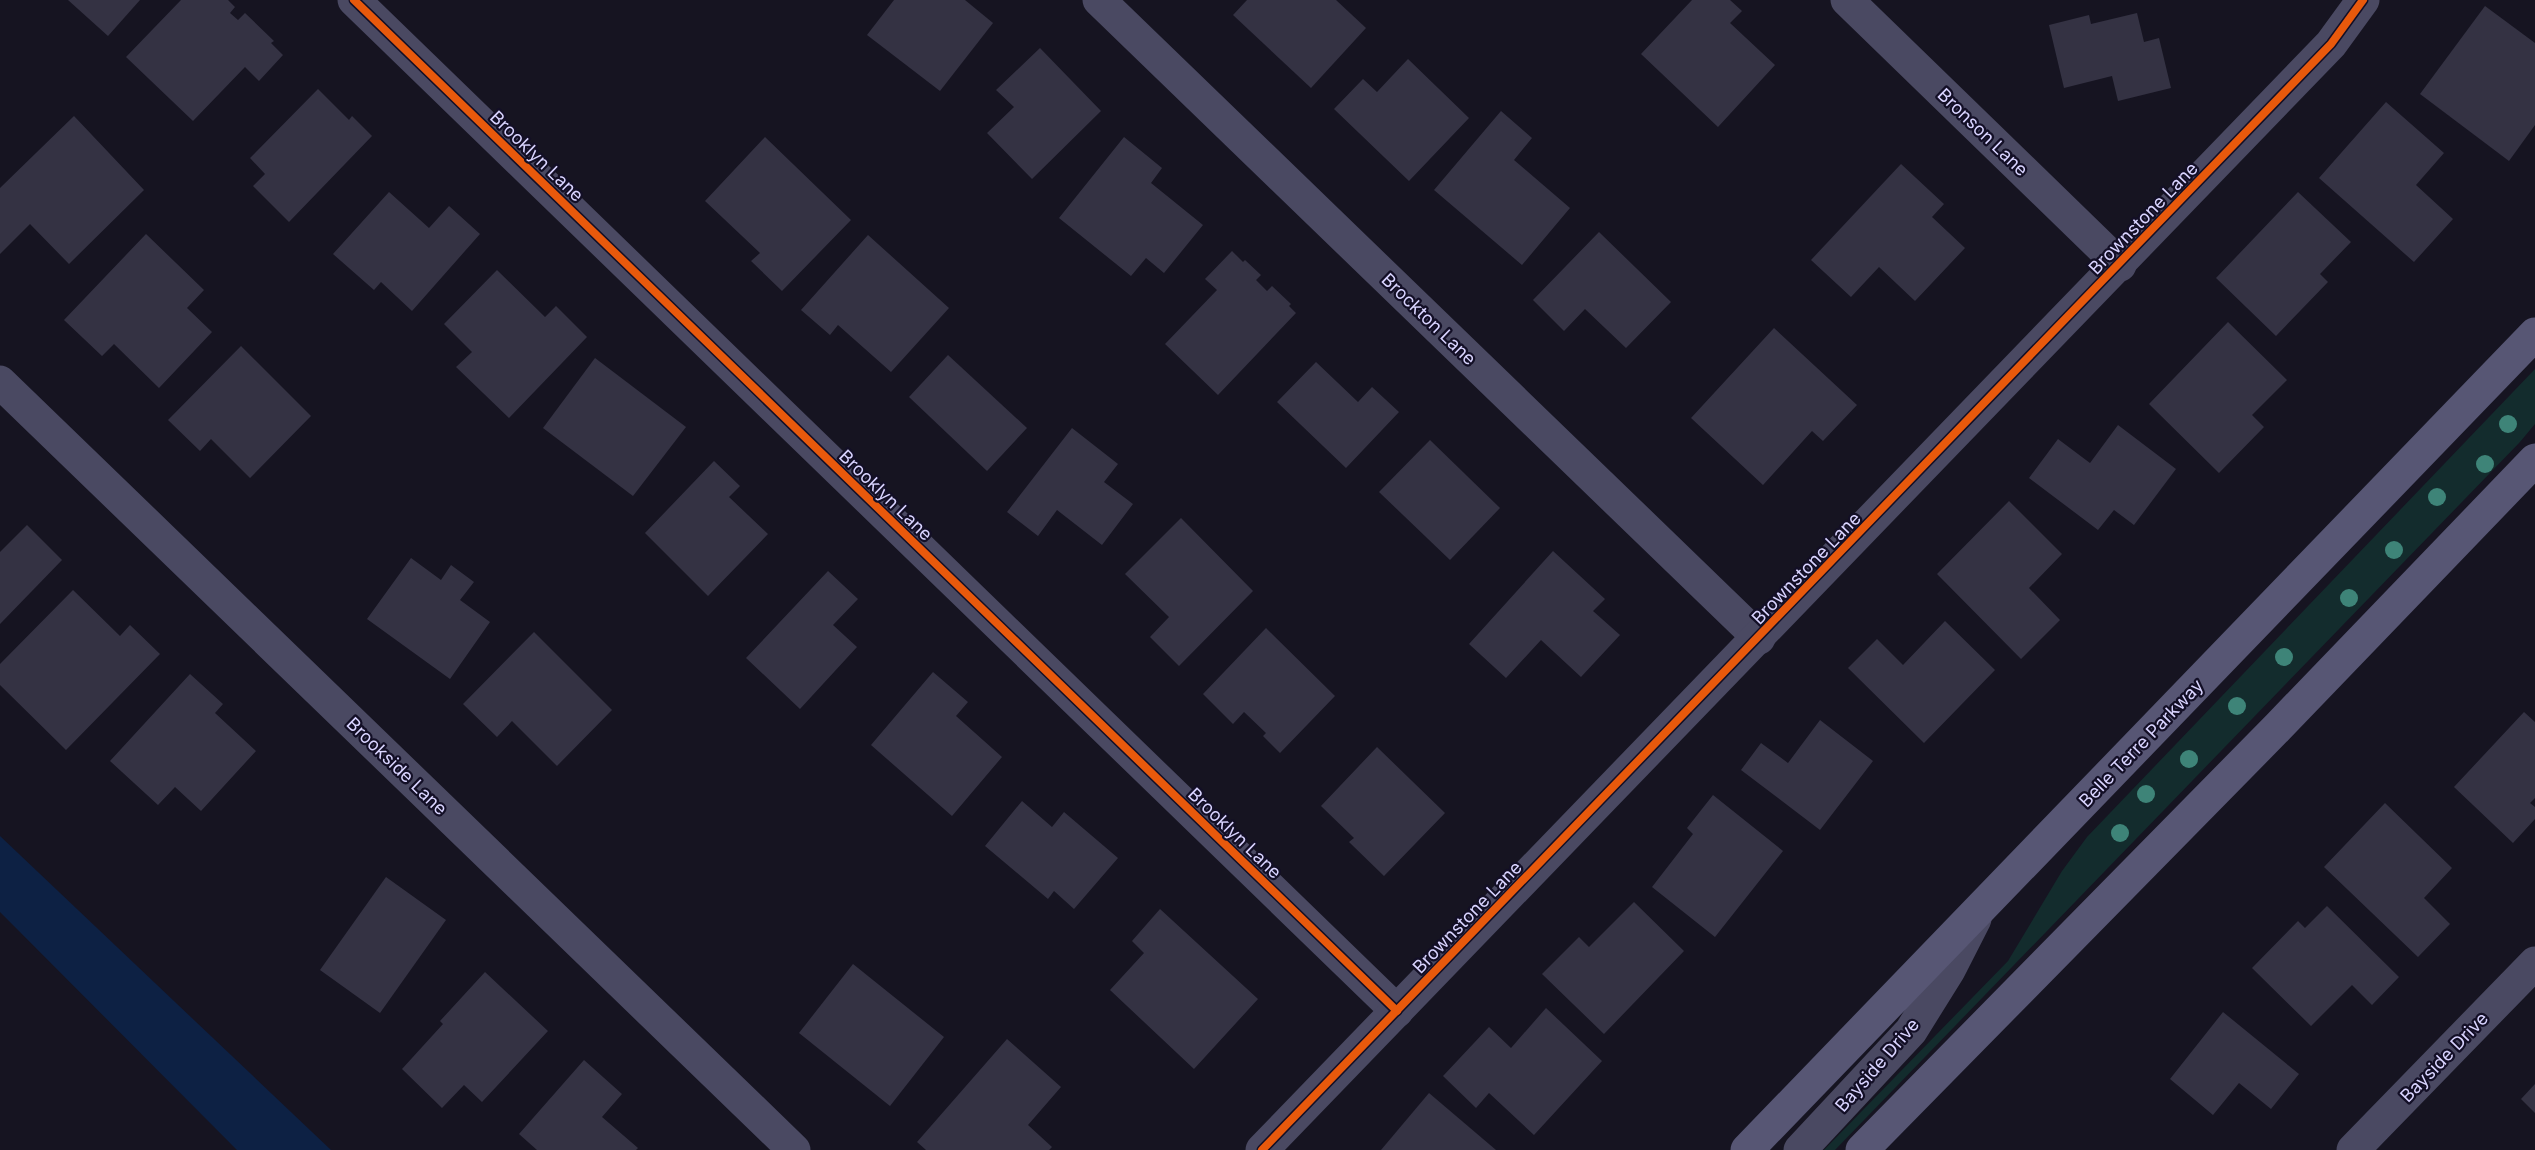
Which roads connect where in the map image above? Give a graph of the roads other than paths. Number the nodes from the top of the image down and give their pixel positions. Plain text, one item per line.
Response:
1 (354, 0) edge
2 (1099, 0) edge
3 (1847, 0) edge
4 (2363, 0) edge
5 (2120, 265) junction
6 (2535, 334) edge
7 (0, 382) edge
8 (2535, 460) edge
9 (1759, 638) junction
10 (1980, 910) junction
11 (2535, 963) edge
12 (1397, 1011) junction
13 (794, 1150) edge
14 (1262, 1150) edge
15 (1747, 1150) edge
16 (1800, 1150) edge
17 (1862, 1150) edge
18 (2354, 1150) edge

1 - 12 street, Brooklyn Lane
2 - 9 street, Brockton Lane
3 - 5 street, Bronson Lane
4 - 5 street, Brownstone Lane
5 - 9 street, Brownstone Lane
6 - 10 main road, Belle Terre Parkway
7 - 13 street, Brookside Lane
8 - 17 main road
9 - 12 street, Brownstone Lane
10 - 15 main road, Belle Terre Parkway
10 - 16 street, Bayside Drive
11 - 18 street, Bayside Drive
12 - 14 street, Brownstone Lane

